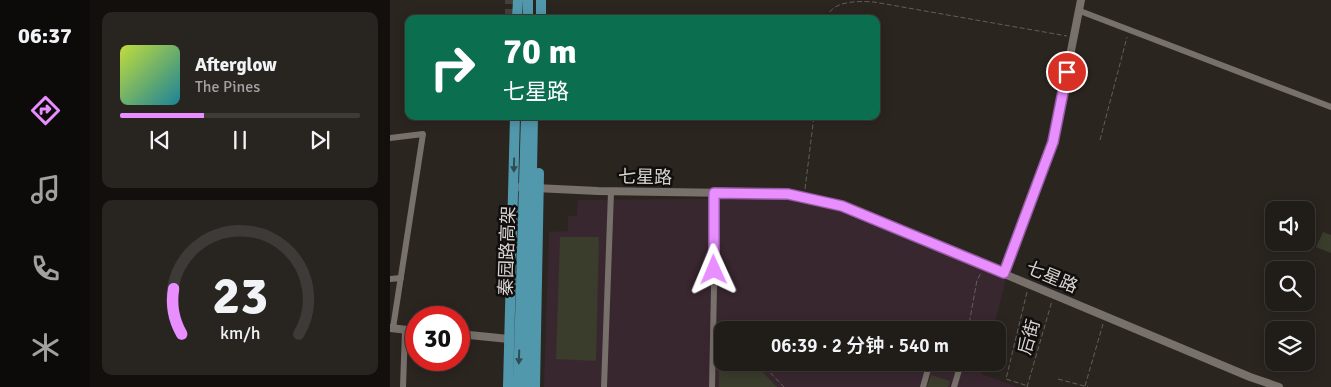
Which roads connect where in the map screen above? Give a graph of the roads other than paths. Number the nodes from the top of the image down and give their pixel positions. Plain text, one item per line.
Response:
1 (518, 0) edge
2 (528, 0) edge
3 (536, 0) edge
4 (541, 0) edge
5 (1081, 0) edge
6 (1080, 10) junction
7 (517, 15) edge
8 (528, 15) edge
9 (535, 15) edge
10 (541, 15) edge
11 (1331, 107) edge
12 (512, 120) edge
13 (515, 120) edge
14 (526, 120) edge
15 (533, 120) edge
16 (540, 120) edge
17 (514, 135) junction
18 (390, 138) edge
19 (514, 186) junction
20 (539, 188) junction
21 (611, 192) junction
22 (714, 193) junction
23 (1004, 273) junction
24 (401, 278) junction
25 (390, 279) edge
26 (392, 328) edge
27 (405, 330) joint
28 (470, 335) edge
29 (510, 339) junction
30 (927, 371) edge
31 (959, 371) edge
32 (402, 387) edge
33 (508, 387) edge
34 (518, 387) edge
35 (528, 387) edge
36 (535, 387) edge
37 (604, 387) edge
38 (712, 387) edge
39 (923, 387) edge
40 (954, 387) edge
41 (1279, 387) edge

1 - 7 main road
2 - 8 main road
3 - 9 main road
4 - 10 main road
5 - 6 street
6 - 11 street
6 - 23 street
12 - 17 main road
13 - 17 main road
14 -> 34 main road, 秦园路高架
15 - 35 main road, 秦园路高架
16 - 20 main road
17 -> 19 main road
18 - 24 street
19 - 20 street, 七星路
19 - 29 main road
20 - 21 street, 七星路
20 - 36 main road
21 - 22 street, 七星路
21 - 37 street
22 - 23 street, 七星路
22 - 38 street
23 - 41 street, 七星路
24 - 25 street
24 - 26 street
26 - 27 street
27 - 32 street
28 - 29 street
29 - 33 main road
30 - 39 street
31 - 40 street

